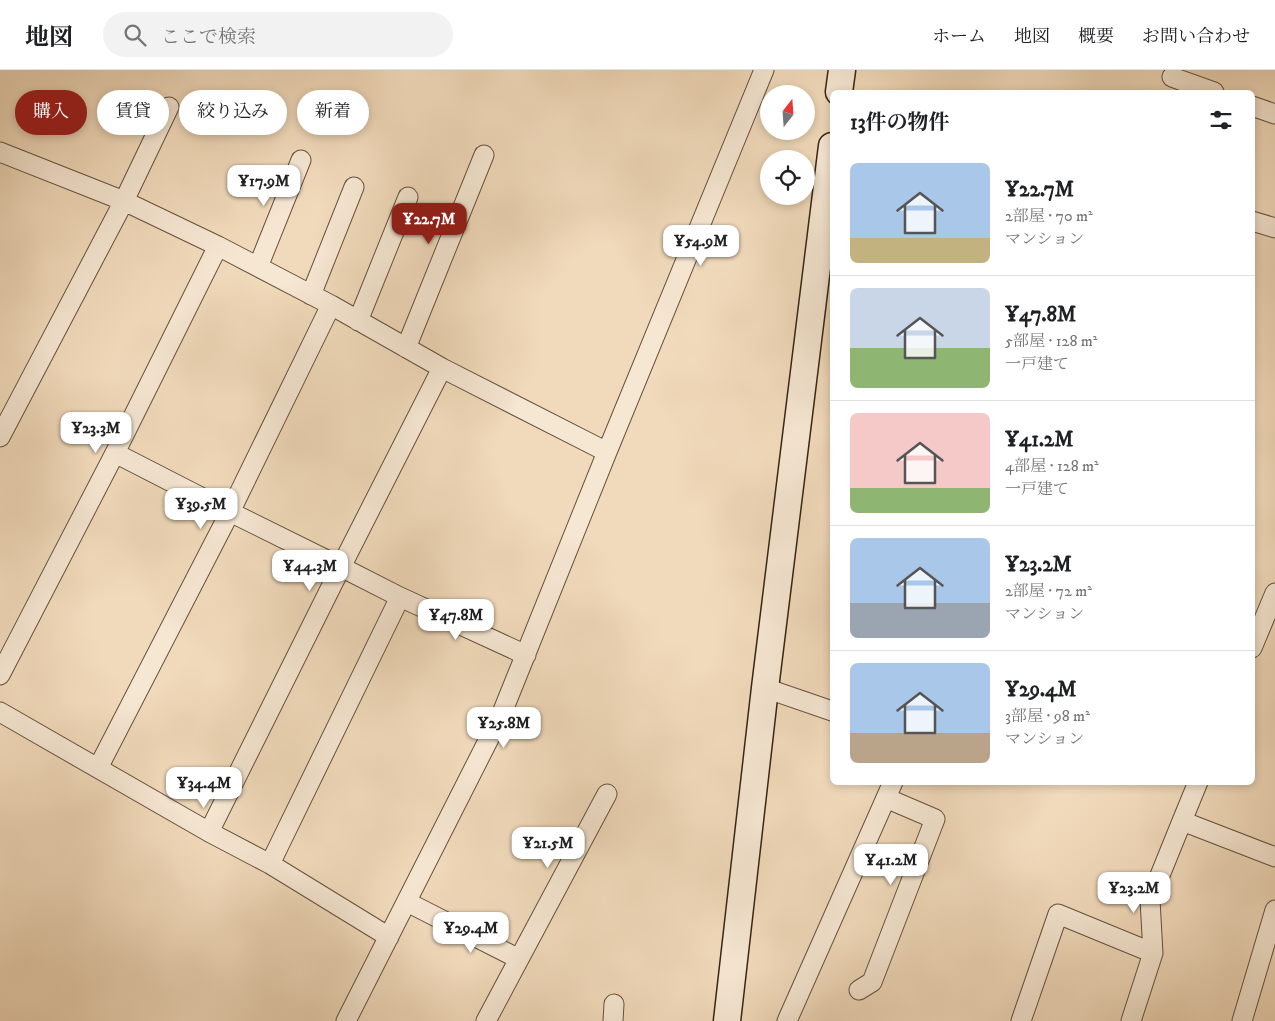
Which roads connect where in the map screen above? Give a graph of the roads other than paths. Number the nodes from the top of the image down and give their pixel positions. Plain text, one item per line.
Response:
1 (764, 70) edge
2 (842, 70) edge
3 (1171, 80) edge
4 (839, 90) edge
5 (1207, 90) edge
6 (1255, 107) edge
7 (1275, 114) edge
8 (156, 135) edge
9 (0, 152) edge
10 (484, 155) dead end
11 (301, 160) dead end
12 (830, 162) edge
13 (354, 187) dead end
14 (408, 197) dead end
15 (124, 201) junction
16 (1255, 222) edge
17 (1275, 228) edge
18 (218, 246) junction
19 (258, 267) junction
20 (311, 295) junction
21 (331, 306) junction
22 (358, 320) junction
23 (406, 348) junction
24 (442, 368) junction
25 (0, 436) edge
26 (607, 452) junction
27 (115, 453) junction
28 (230, 512) junction
29 (341, 567) junction
30 (1275, 593) edge
31 (400, 597) junction
32 (1255, 641) edge
33 (526, 655) junction
34 (0, 675) edge
35 (765, 688) junction
36 (830, 709) edge
37 (0, 712) edge
38 (98, 768) junction
39 (1197, 785) edge
40 (889, 790) edge
41 (606, 794) dead end
42 (1182, 821) junction
43 (210, 832) junction
44 (1275, 857) edge
45 (270, 864) junction
46 (407, 902) junction
47 (1275, 910) edge
48 (389, 937) junction
49 (1153, 953) junction
50 (519, 959) junction
51 (859, 990) dead end
52 (346, 1021) edge
53 (486, 1021) edge
54 (727, 1021) edge
55 (787, 1021) edge
56 (1021, 1021) edge
57 (1131, 1021) edge
58 (1242, 1021) edge

1 - 26 street
2 - 4 street
3 - 5 street
6 - 7 street
8 - 15 street
9 - 15 street
10 - 23 street
11 - 19 street
12 - 35 street
13 - 20 street
14 - 22 street
15 - 18 street
15 - 25 street
16 - 17 street
18 - 19 street
18 - 27 street
19 - 20 street
20 - 21 street
21 - 22 street
21 - 28 street
22 - 23 street
23 - 24 street
24 - 26 street
24 - 29 street
26 - 33 street
27 - 28 street
27 - 34 street
28 - 29 street
28 - 38 street
29 - 31 street
29 - 43 street
30 - 32 street
31 - 33 street
31 - 45 street
33 - 46 street
35 - 36 street
35 - 54 street
37 - 38 street
38 - 43 street
39 - 42 street
40 - 51 street
40 - 55 street
41 - 50 street
42 - 44 street
42 - 49 street
43 - 45 street
45 - 48 street
46 - 48 street
46 - 50 street
47 - 58 street
48 - 52 street
49 - 56 street
49 - 57 street
50 - 53 street

